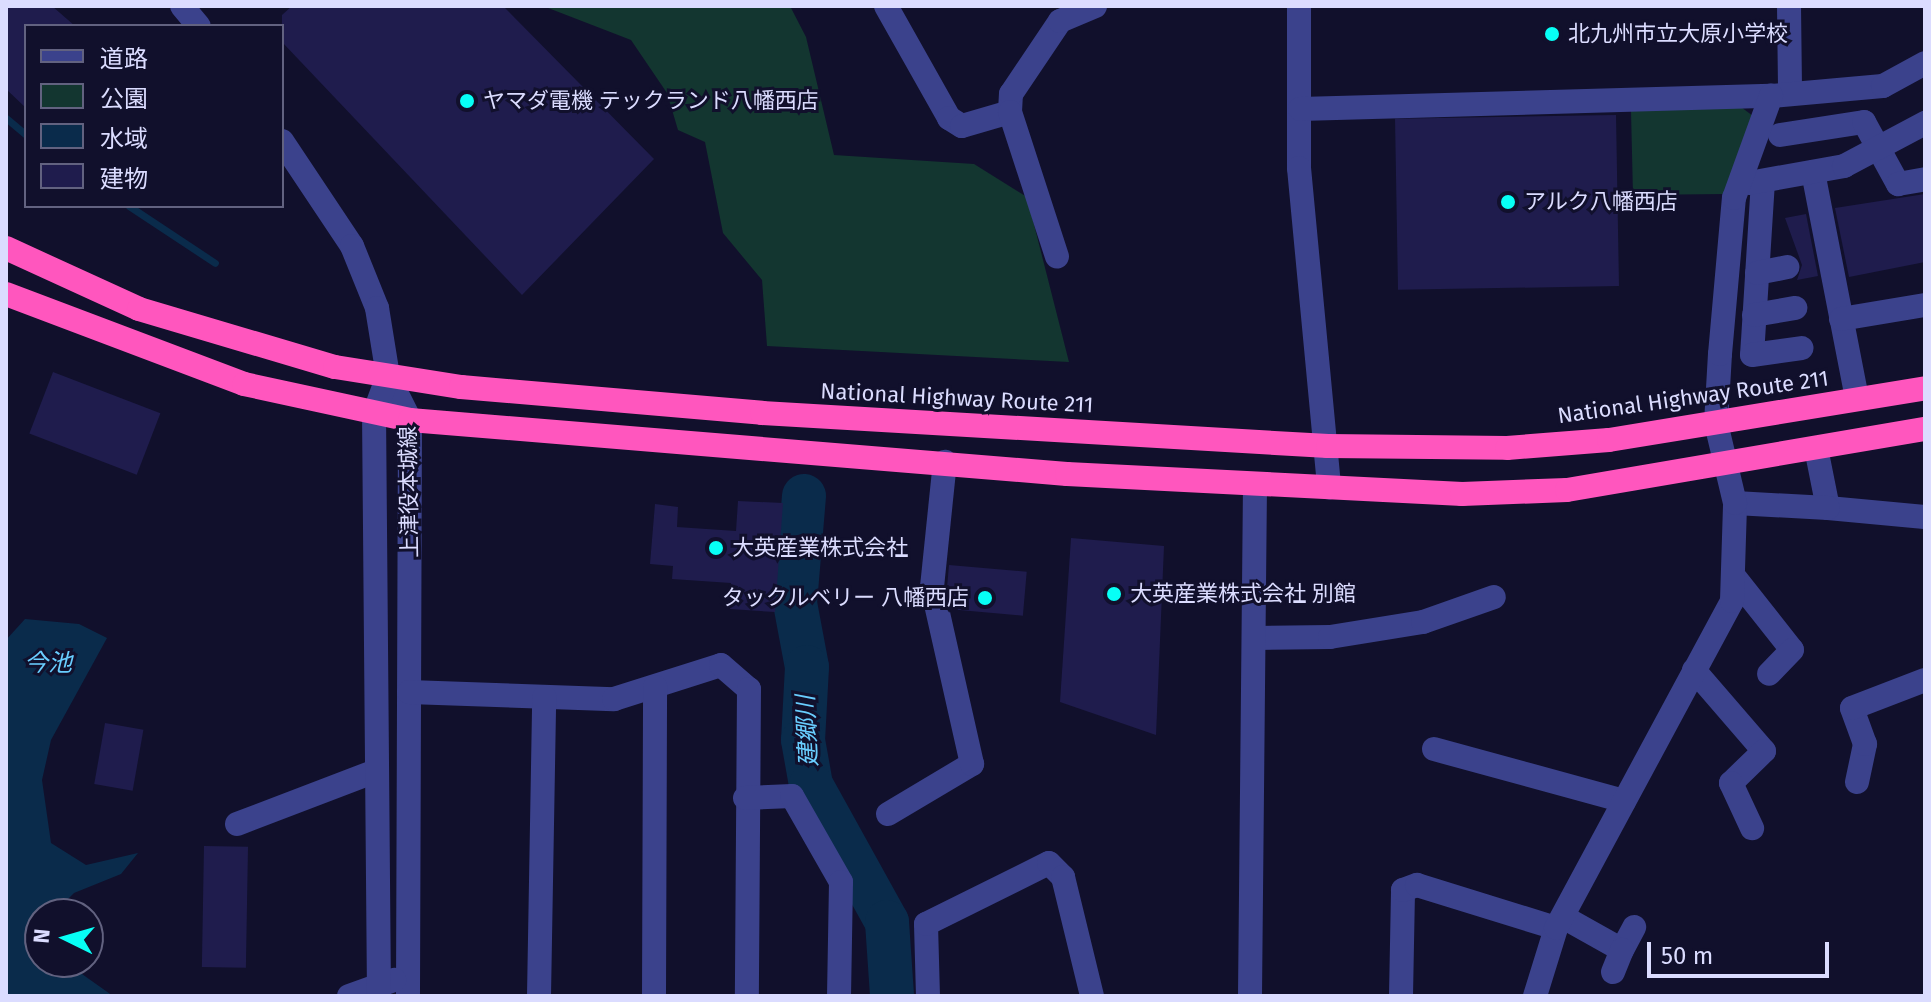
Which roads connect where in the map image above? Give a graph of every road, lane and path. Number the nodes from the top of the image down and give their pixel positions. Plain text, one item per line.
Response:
1 (182, 6) edge
2 (886, 6) edge
3 (1095, 6) edge
4 (1299, 6) edge
5 (1789, 6) edge
6 (197, 24) edge
7 (1925, 63) edge
8 (1780, 94) junction
9 (1300, 109) junction
10 (1010, 112) junction
11 (1925, 123) edge
12 (1780, 135) dead end
13 (284, 144) edge
14 (1878, 148) junction
15 (1813, 172) junction
16 (1925, 179) edge
17 (1763, 181) junction
18 (1738, 185) junction
19 (6, 248) edge
20 (1057, 257) dead end
21 (1787, 267) dead end
22 (1757, 273) junction
23 (6, 294) edge
24 (1925, 305) edge
25 (1795, 308) dead end
26 (1754, 315) junction
27 (1841, 319) junction
28 (1802, 348) dead end
29 (388, 376) junction
30 (1925, 388) edge
31 (1857, 399) junction
32 (374, 414) junction
33 (410, 420) junction
34 (1716, 423) junction
35 (1925, 429) edge
36 (1328, 446) junction
37 (1816, 448) junction
38 (945, 462) junction
39 (1726, 466) junction
40 (1255, 486) junction
41 (1329, 488) junction
42 (1735, 503) junction
43 (1828, 508) junction
44 (1925, 517) edge
45 (1736, 579) junction
46 (1494, 597) dead end
47 (1256, 638) junction
48 (1694, 670) junction
49 (1769, 674) dead end
50 (1925, 680) edge
51 (655, 687) junction
52 (409, 692) junction
53 (544, 697) junction
54 (1434, 749) dead end
55 (376, 771) junction
56 (1857, 782) dead end
57 (745, 798) junction
58 (1624, 801) junction
59 (888, 814) dead end
60 (237, 824) dead end
61 (1752, 828) dead end
62 (1560, 923) junction
63 (1634, 927) dead end
64 (379, 988) edge
65 (408, 988) edge
66 (349, 996) edge
67 (539, 996) edge
68 (654, 996) edge
69 (747, 996) edge
70 (839, 996) edge
71 (928, 996) edge
72 (1092, 996) edge
73 (1250, 996) edge
74 (1401, 996) edge
75 (1535, 996) edge

1 - 6 street
2 - 10 street
3 - 10 street
4 - 9 street
5 - 8 street
7 - 8 street
8 - 9 street
8 - 18 street
9 - 36 street
10 - 20 street
11 - 14 street
12 - 14 street
13 - 29 street
14 - 15 street
14 - 16 street
15 - 17 street
15 - 27 street
17 - 18 street
17 - 22 street
18 - 34 street
19 - 29 highway, National Highway Route 211
21 - 22 street
22 - 26 street
23 - 32 highway
24 - 27 street
25 - 26 street
26 - 28 street
27 - 31 street
29 - 32 street, 上津役本城線
29 - 33 street, 上津役本城線
29 - 36 highway, National Highway Route 211
30 - 31 highway, National Highway Route 211
31 - 34 highway, National Highway Route 211
32 - 33 highway
32 - 55 street, 上津役本城線
33 - 38 highway
33 - 52 street, 上津役本城線
34 - 36 highway, National Highway Route 211
34 - 39 street
35 - 37 highway
36 - 41 street
37 - 39 highway
37 - 43 street
38 - 40 highway
38 - 59 street
39 - 41 highway
39 - 42 street
40 - 41 highway
40 - 47 street
42 - 43 street
42 - 45 street
43 - 44 street
45 - 48 street
45 - 49 street
46 - 47 street
47 - 73 street
48 - 58 street
48 - 61 street
50 - 56 street
51 - 53 street
51 - 57 street
51 - 68 street
52 - 53 street
52 - 65 street, 上津役本城線
53 - 67 street
54 - 58 street
55 - 60 street
55 - 64 street, 上津役本城線
57 - 69 street
57 - 70 street
58 - 62 street
62 - 63 street
62 - 74 street
62 - 75 street
64 - 65 street
64 - 66 street
71 - 72 street

